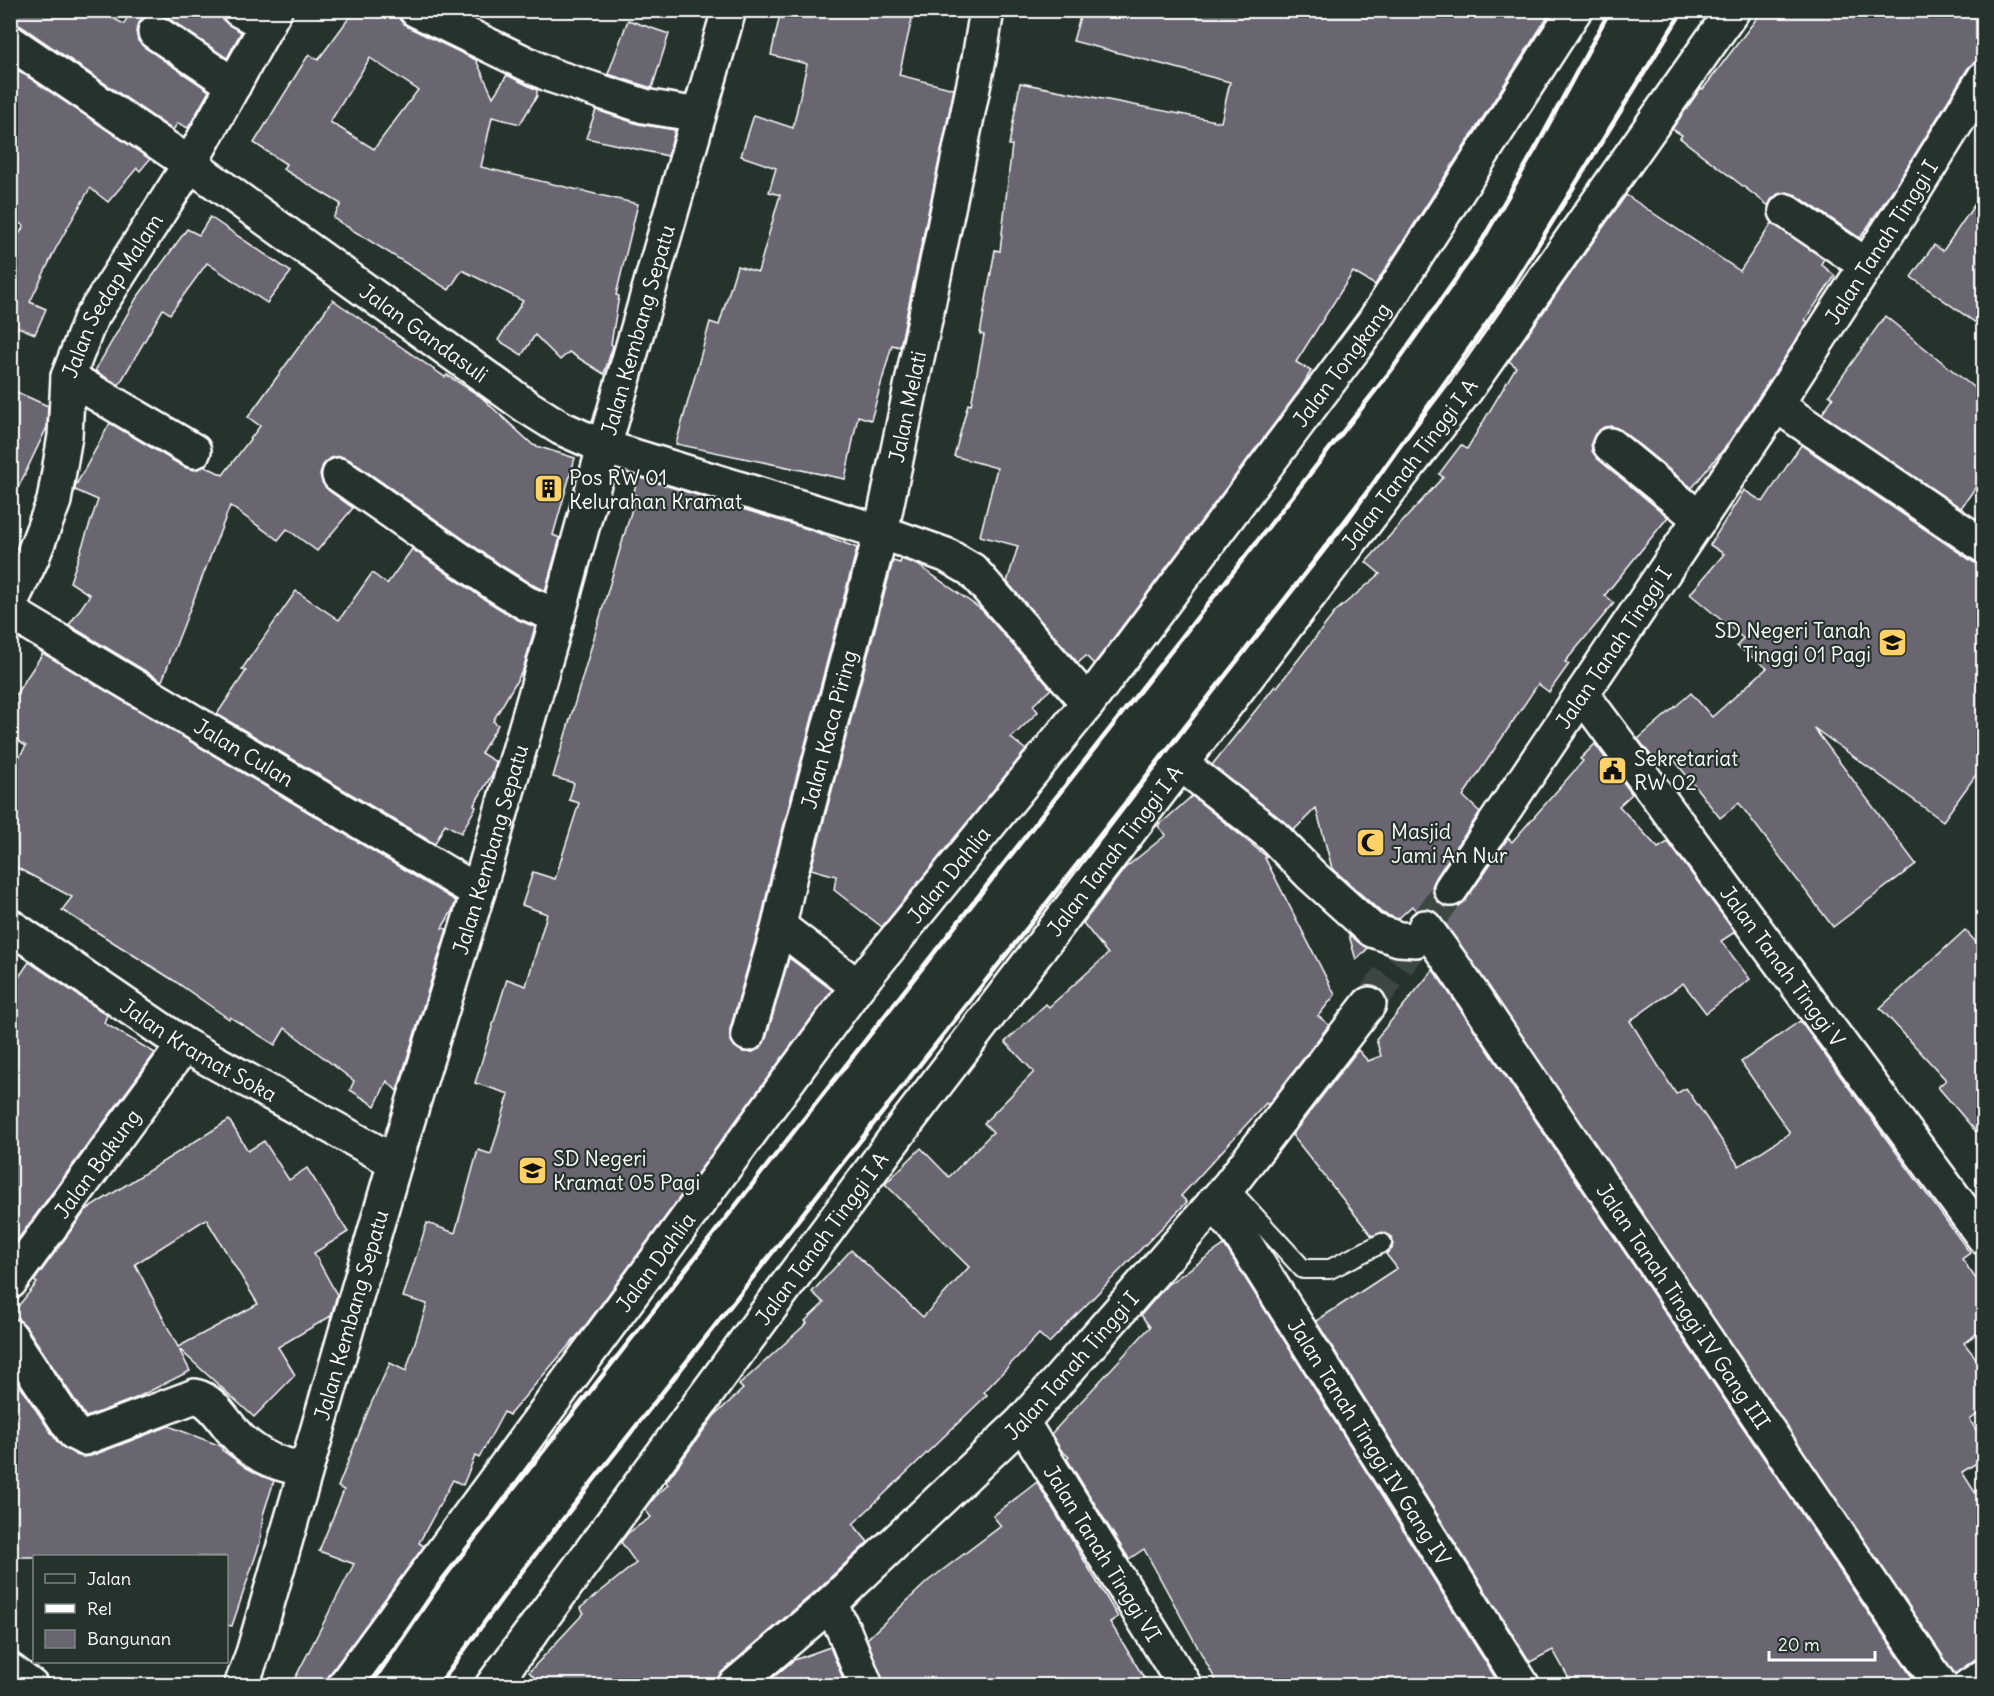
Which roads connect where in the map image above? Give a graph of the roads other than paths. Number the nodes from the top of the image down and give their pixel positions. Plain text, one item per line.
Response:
1 (239, 10) edge
2 (416, 10) edge
3 (729, 10) edge
4 (987, 10) edge
5 (1575, 10) edge
6 (1733, 10) edge
7 (271, 18) edge
8 (155, 32) dead end
9 (10, 42) edge
10 (1983, 78) edge
11 (234, 85) junction
12 (699, 115) junction
13 (190, 164) junction
14 (1786, 211) dead end
15 (1866, 266) junction
16 (68, 377) junction
17 (1776, 405) junction
18 (1610, 445) dead end
19 (604, 447) junction
20 (194, 451) dead end
21 (339, 475) dead end
22 (1700, 519) junction
23 (881, 532) junction
24 (1983, 546) edge
25 (10, 604) edge
26 (10, 612) edge
27 (558, 616) junction
28 (1582, 694) junction
29 (1088, 704) junction
30 (1180, 764) junction
31 (1452, 889) tunnel mouth
32 (478, 892) junction
33 (10, 926) edge
34 (779, 926) junction
35 (848, 979) dead end
36 (1368, 1004) tunnel mouth
37 (748, 1034) dead end
38 (184, 1045) junction
39 (395, 1162) junction
40 (1221, 1194) junction
41 (1983, 1238) edge
42 (1382, 1243) dead end
43 (10, 1282) edge
44 (10, 1336) edge
45 (1022, 1422) junction
46 (305, 1470) junction
47 (830, 1604) junction
48 (10, 1670) edge
49 (1983, 1676) edge
50 (31, 1686) edge
51 (241, 1686) edge
52 (344, 1686) edge
53 (492, 1686) edge
54 (734, 1686) edge
55 (866, 1686) edge
56 (1185, 1686) edge
57 (1523, 1686) edge
58 (1941, 1686) edge
59 (1969, 1686) edge

1 - 7 street
2 - 12 street
3 - 12 street, Jalan Kembang Sepatu
4 - 23 street, Jalan Melati
5 - 29 street, Jalan Tongkang
6 - 30 street, Jalan Tanah Tinggi I A
7 - 11 street, Jalan Sedap Malam
8 - 11 street
9 - 13 street, Jalan Gandasuli
10 - 15 street, Jalan Tanah Tinggi I
11 - 13 street, Jalan Sedap Malam
12 - 19 street, Jalan Kembang Sepatu
13 - 16 street, Jalan Sedap Malam
13 - 19 street, Jalan Gandasuli
14 - 15 street
15 - 17 street, Jalan Tanah Tinggi I
16 - 20 street
16 - 25 street, Jalan Sedap Malam
17 - 22 street, Jalan Tanah Tinggi I
17 - 24 street
18 - 22 street
19 - 23 street, Jalan Gandasuli
19 - 27 street, Jalan Kembang Sepatu
21 - 27 street
22 - 28 street, Jalan Tanah Tinggi I
23 - 29 street
23 - 34 street, Jalan Kaca Piring
26 - 32 street, Jalan Culan
27 - 32 street, Jalan Kembang Sepatu
28 - 31 street, Jalan Tanah Tinggi I
28 - 41 street, Jalan Tanah Tinggi V
29 - 52 street, Jalan Dahlia
30 - 53 street, Jalan Tanah Tinggi I A
30 - 58 street, Jalan Tanah Tinggi IV Gang III
32 - 39 street, Jalan Kembang Sepatu
33 - 38 street, Jalan Kramat Soka
34 - 35 street
34 - 37 street, Jalan Kaca Piring
36 - 40 street, Jalan Tanah Tinggi I
38 - 39 street, Jalan Kramat Soka
38 - 43 street, Jalan Bakung
39 - 46 street, Jalan Kembang Sepatu
40 - 42 lane
40 - 45 street, Jalan Tanah Tinggi I
40 - 57 street, Jalan Tanah Tinggi IV Gang IV
44 - 46 street
45 - 47 street, Jalan Tanah Tinggi I
45 - 56 street, Jalan Tanah Tinggi VI
46 - 51 street, Jalan Kembang Sepatu
47 - 54 street, Jalan Tanah Tinggi I
47 - 55 street
48 - 50 street
49 - 59 street

